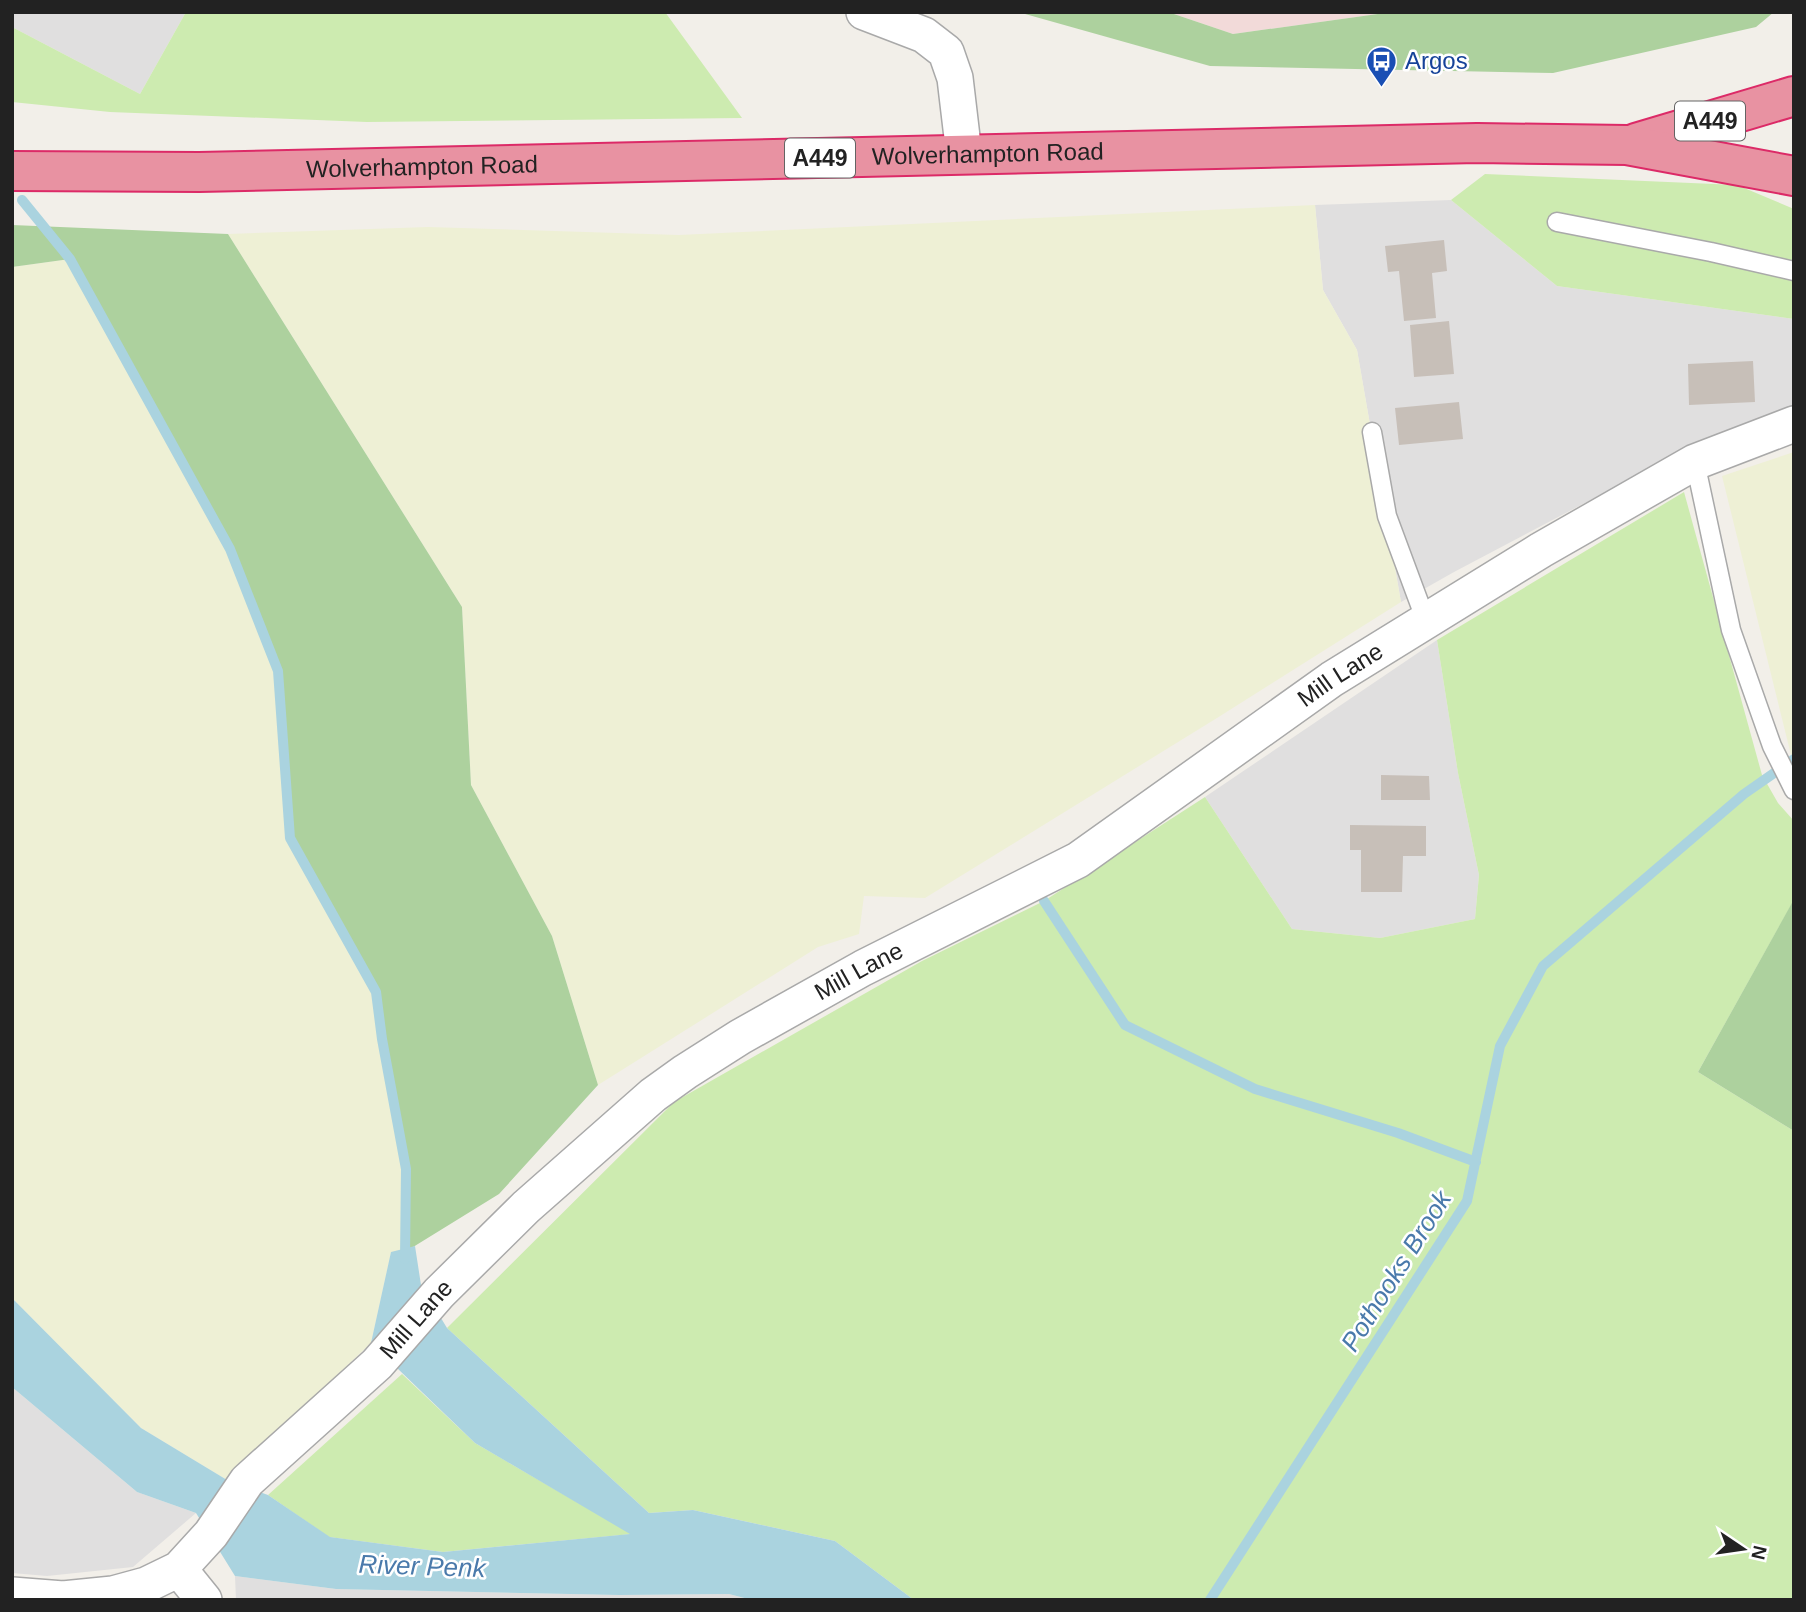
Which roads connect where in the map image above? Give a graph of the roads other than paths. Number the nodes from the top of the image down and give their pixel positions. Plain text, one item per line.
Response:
1 (864, 12) edge
2 (1794, 96) edge
3 (1627, 145) junction
4 (964, 155) junction
5 (12, 171) edge
6 (1794, 176) edge
7 (1557, 222) dead end
8 (1794, 271) edge
9 (1794, 424) edge
10 (1372, 432) dead end
11 (1695, 462) junction
12 (1426, 621) junction
13 (1794, 790) edge
14 (179, 1569) junction
15 (12, 1595) edge
16 (204, 1600) edge

1 - 4 street
2 - 3 highway, Wolverhampton Road / A449
3 - 4 highway, Wolverhampton Road / A449
3 - 6 highway, Wolverhampton Road / A449
4 - 5 highway, Wolverhampton Road / A449
7 - 8 lane
9 - 11 street, Mill Lane
10 - 12 lane
11 - 12 street, Mill Lane
11 - 13 lane
12 - 14 street, Mill Lane
14 - 15 street, Mill Lane
14 - 16 street

